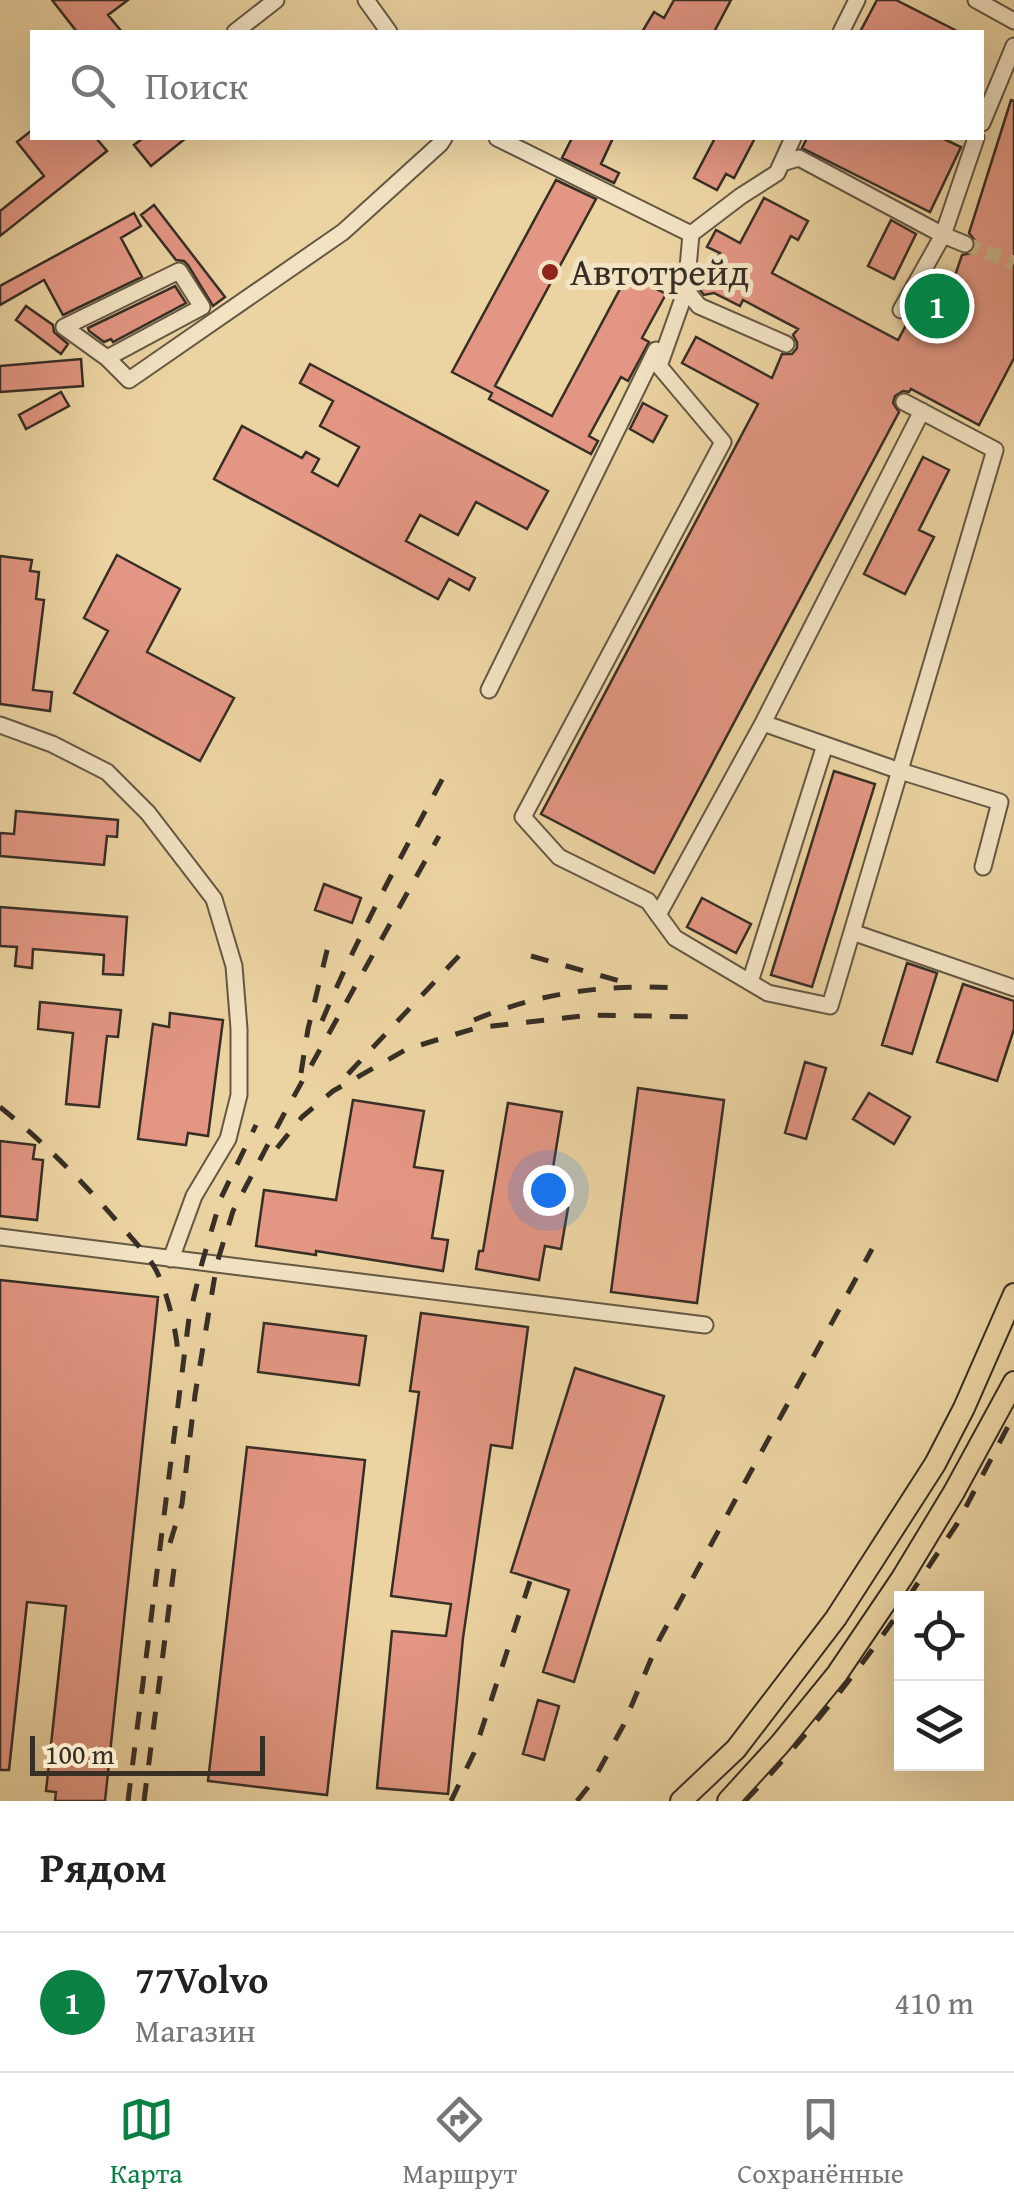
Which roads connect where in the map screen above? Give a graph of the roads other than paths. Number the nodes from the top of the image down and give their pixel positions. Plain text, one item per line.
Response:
1 (276, 0) edge
2 (366, 0) edge
3 (857, 0) edge
4 (976, 0) edge
5 (1014, 21) edge
6 (238, 30) edge
7 (388, 30) edge
8 (842, 30) edge
9 (1014, 46) edge
10 (984, 118) edge
11 (443, 140) edge
12 (502, 140) edge
13 (793, 140) edge
14 (975, 140) edge
15 (782, 162) junction
16 (691, 234) junction
17 (943, 236) junction
18 (965, 244) tunnel mouth
19 (686, 290) junction
20 (901, 310) dead end
21 (786, 344) dead end
22 (107, 358) junction
23 (904, 402) dead end
24 (922, 411) junction
25 (489, 690) dead end
26 (764, 723) junction
27 (0, 725) edge
28 (825, 745) junction
29 (900, 771) junction
30 (983, 867) dead end
31 (658, 915) junction
32 (852, 932) junction
33 (750, 982) junction
34 (1014, 988) edge
35 (0, 1237) edge
36 (171, 1258) junction
37 (1014, 1294) edge
38 (705, 1326) dead end
39 (1014, 1382) edge
40 (681, 1801) edge
41 (728, 1801) edge

1 - 6 lane
2 - 7 lane
3 - 8 lane
4 - 5 lane
9 - 10 lane
11 - 22 lane
12 - 16 lane
13 - 15 lane
14 - 17 lane
15 - 16 lane
15 - 17 lane
16 - 19 lane
17 - 18 lane
17 - 20 lane
19 - 21 lane
19 - 25 lane
19 - 31 lane
22 - 22 lane
23 - 24 lane
24 - 26 lane
24 - 29 lane
26 - 28 lane
26 - 31 lane
27 - 36 lane
28 - 29 lane
28 - 33 lane
29 - 30 lane
29 - 32 lane
31 - 33 lane
32 - 33 lane
32 - 34 lane
35 - 36 lane
36 - 38 lane
37 - 40 main road
39 - 41 main road

